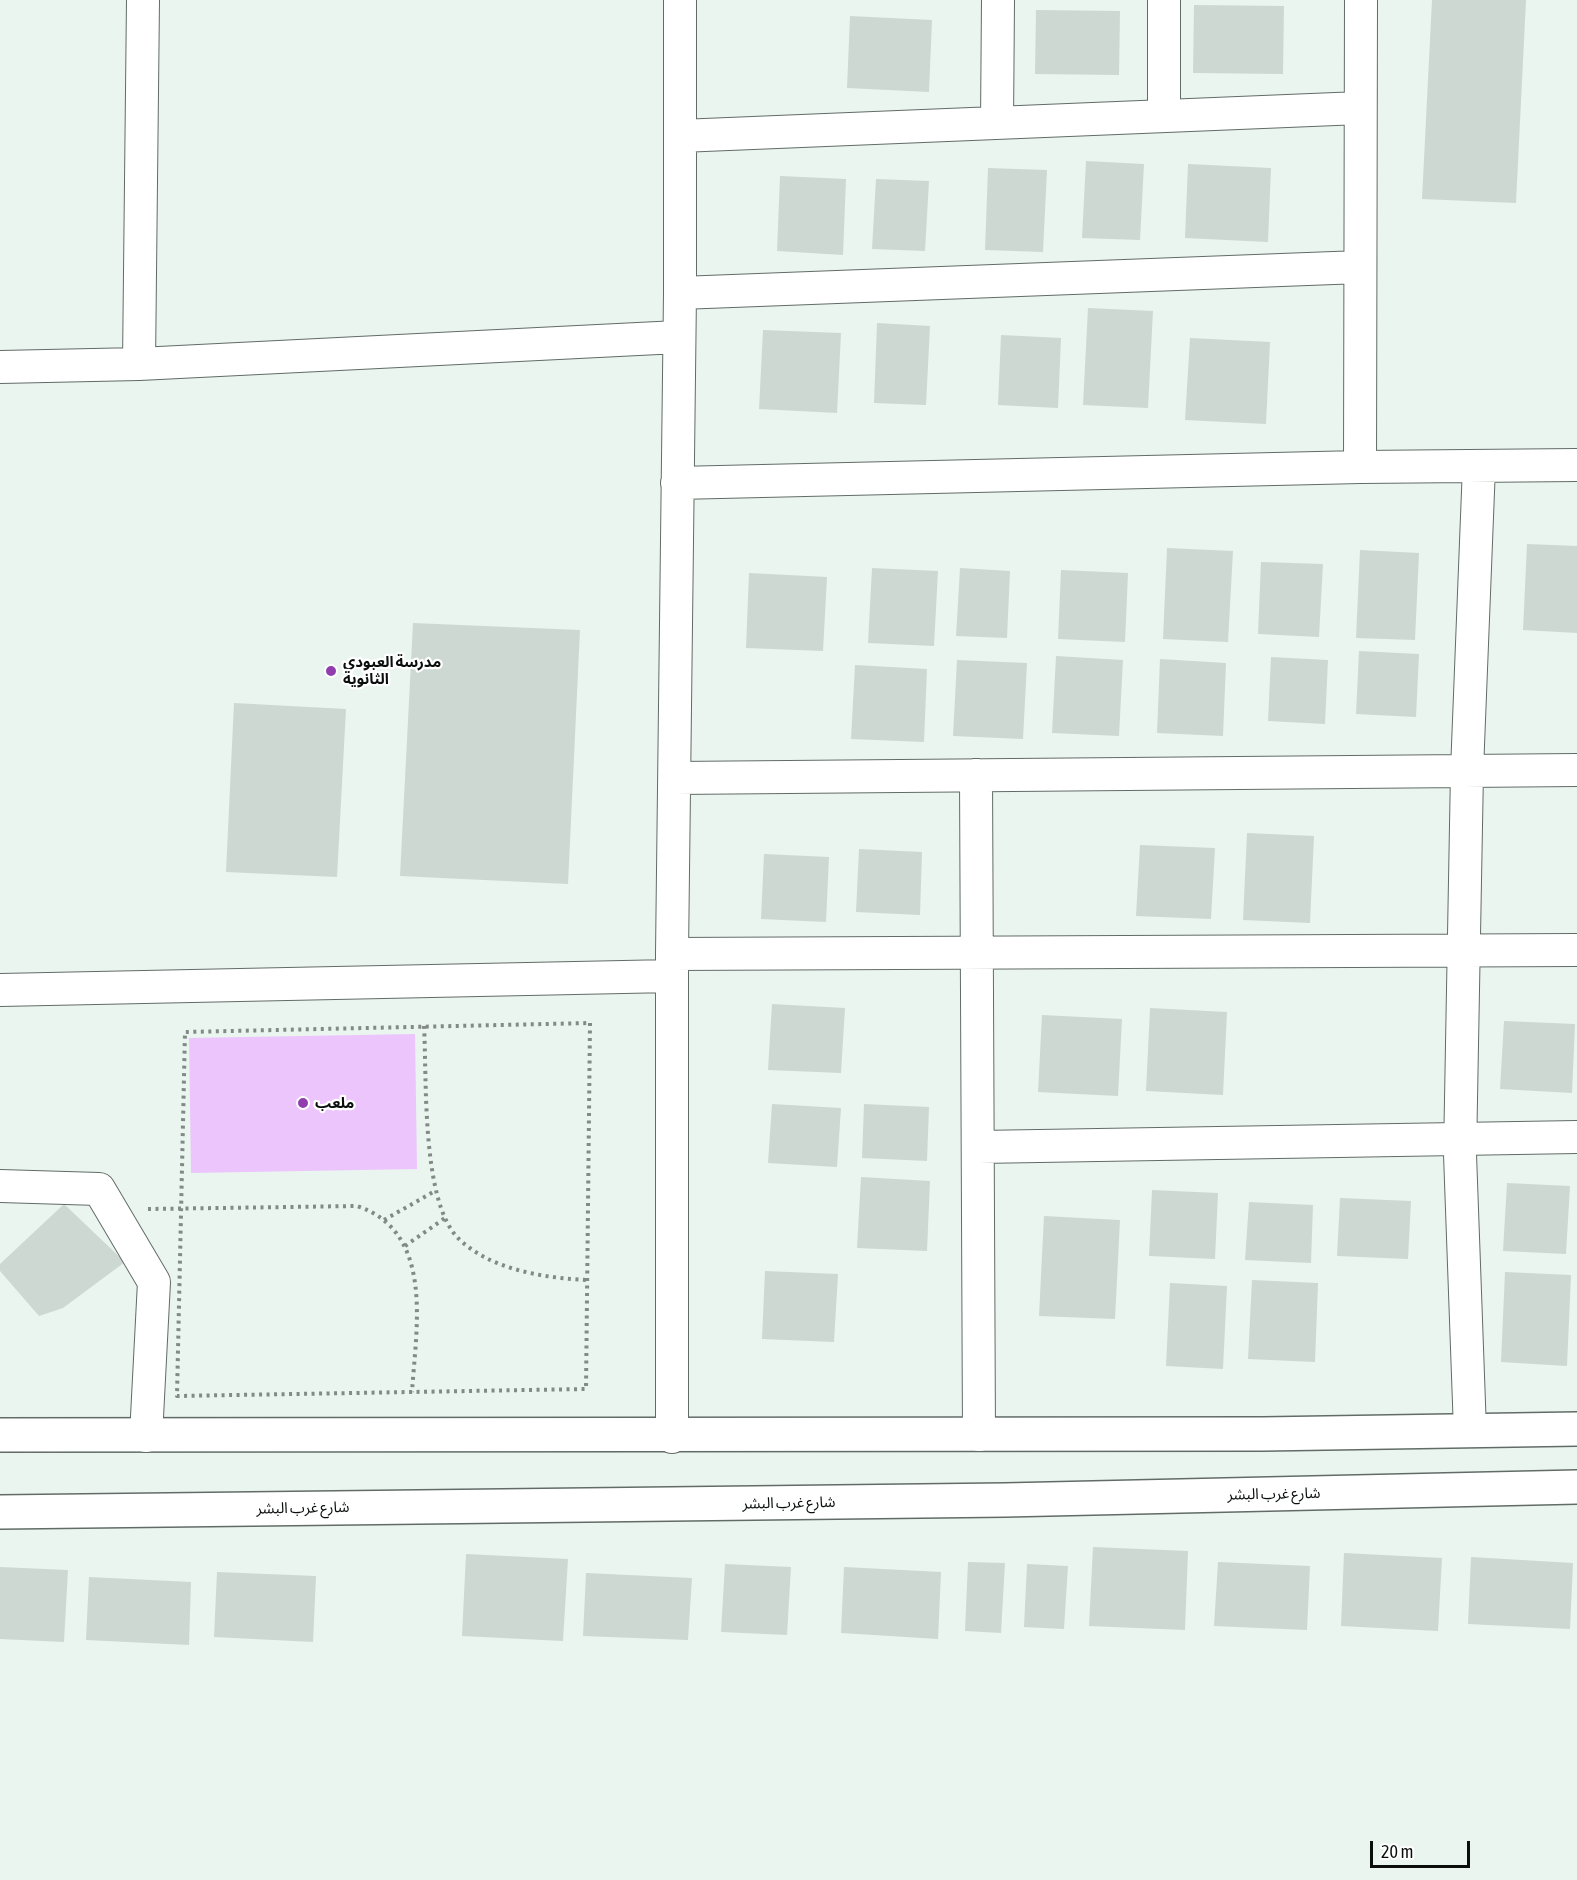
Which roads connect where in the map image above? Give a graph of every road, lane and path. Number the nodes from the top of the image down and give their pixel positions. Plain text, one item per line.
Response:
1 (143, 0) edge
2 (680, 0) edge
3 (998, 0) edge
4 (1164, 0) edge
5 (1361, 0) edge
6 (1360, 108) junction
7 (1164, 116) junction
8 (997, 123) junction
9 (680, 136) junction
10 (1360, 267) junction
11 (680, 293) junction
12 (678, 337) junction
13 (139, 364) junction
14 (0, 368) edge
15 (1577, 465) edge
16 (1479, 466) junction
17 (1360, 467) junction
18 (677, 483) junction
19 (1577, 770) edge
20 (1467, 771) junction
21 (976, 775) junction
22 (675, 777) junction
23 (1577, 950) edge
24 (1463, 952) junction
25 (979, 953) junction
26 (671, 965) junction
27 (0, 990) edge
28 (424, 1026) junction
29 (1577, 1137) edge
30 (1461, 1139) junction
31 (979, 1147) junction
32 (0, 1186) edge
33 (435, 1191) junction
34 (181, 1207) junction
35 (112, 1211) junction
36 (445, 1218) junction
37 (384, 1220) junction
38 (405, 1246) junction
39 (587, 1280) junction
40 (412, 1392) junction
41 (1577, 1429) edge
42 (1470, 1431) junction
43 (0, 1435) edge
44 (979, 1435) junction
45 (146, 1436) junction
46 (672, 1437) junction
47 (1577, 1487) edge
48 (0, 1512) edge

1 - 13 street
2 - 9 street
3 - 8 street
4 - 7 street
5 - 6 street
6 - 7 street
6 - 10 street
7 - 8 street
8 - 9 street
9 - 11 street
10 - 11 street
10 - 17 street
11 - 12 street
12 - 13 street
12 - 18 street
13 - 14 street
15 - 16 street
16 - 17 street
16 - 20 street
17 - 18 street
18 - 22 street
19 - 20 street
20 - 21 street
20 - 24 street
21 - 22 street
21 - 25 street
22 - 26 street
23 - 24 street
24 - 25 street
24 - 30 street
25 - 26 street
25 - 31 street
26 - 27 street
26 - 46 street
28 - 33 path
28 - 34 path
28 - 39 path
29 - 30 street
30 - 31 street
30 - 42 street
31 - 44 street
32 - 35 street
33 - 36 path
33 - 37 path
34 - 35 path
34 - 37 path
34 - 40 path
35 - 45 street
36 - 38 path
36 - 39 path
37 - 38 path
38 - 40 path
39 - 40 path
41 - 42 street
42 - 44 street
43 - 45 street
44 - 46 street
45 - 46 street
47 - 48 street, شارع غرب البشر

